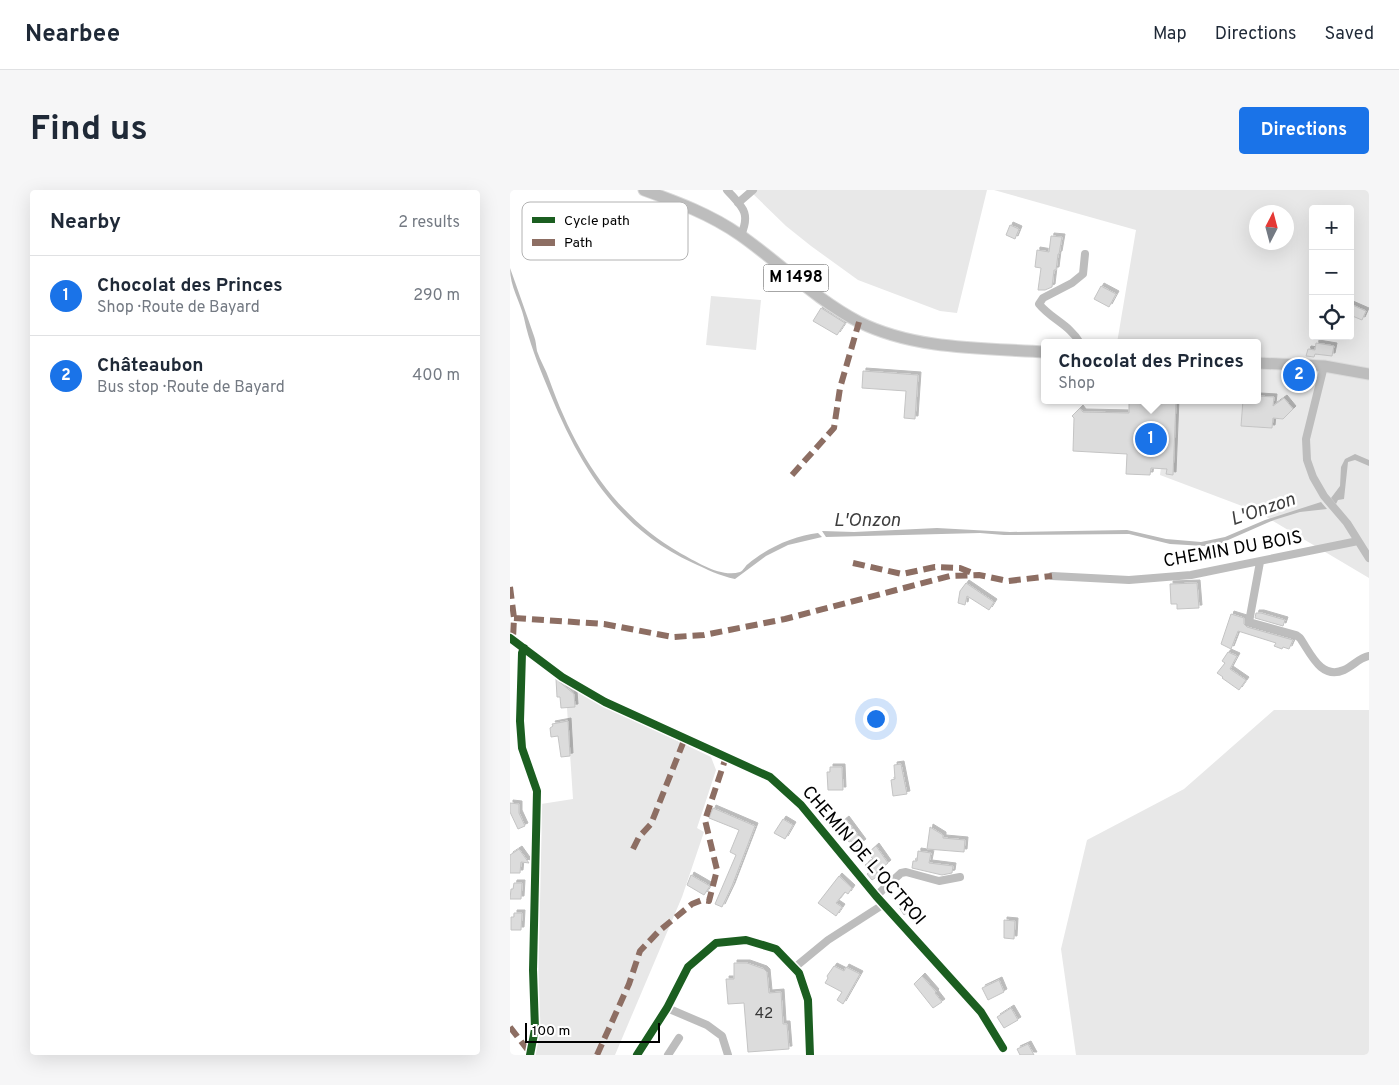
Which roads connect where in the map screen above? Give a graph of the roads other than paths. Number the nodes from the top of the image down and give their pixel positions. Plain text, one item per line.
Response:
1 (644, 190) edge
2 (727, 190) edge
3 (753, 190) edge
4 (677, 202) edge
5 (738, 203) junction
6 (688, 206) edge
7 (741, 235) junction
8 (1085, 254) dead end
9 (1077, 339) edge
10 (1041, 352) edge
11 (1261, 363) edge
12 (1324, 366) junction
13 (1369, 374) edge
14 (1358, 542) junction
15 (1369, 558) edge
16 (1260, 562) junction
17 (1052, 576) dead end
18 (510, 638) edge
19 (524, 648) junction
20 (1369, 656) edge
21 (960, 877) dead end
22 (876, 896) junction
23 (884, 904) junction
24 (794, 968) junction
25 (667, 1008) junction
26 (679, 1038) dead end
27 (1003, 1048) dead end
28 (530, 1055) edge
29 (638, 1055) edge
30 (668, 1055) edge
31 (728, 1055) edge
32 (810, 1055) edge

1 - 4 main road, M 1498
2 - 5 street
3 - 5 street
5 - 7 street
6 - 7 main road, M 1498
7 - 10 main road, M 1498
8 - 9 street
11 - 12 main road
12 - 13 main road
12 - 14 street
14 - 15 street
14 - 16 street, CHEMIN DU BOIS
16 - 17 street, CHEMIN DU BOIS
16 - 20 street
18 - 19 street, CHEMIN DE L'OCTROI
19 - 22 street, CHEMIN DE L'OCTROI
19 - 28 street
21 - 22 street
22 - 23 street, CHEMIN DE L'OCTROI
23 - 24 street
23 - 27 street, CHEMIN DE L'OCTROI
24 - 25 street
24 - 32 street
25 - 29 street
25 - 31 street
26 - 30 street

